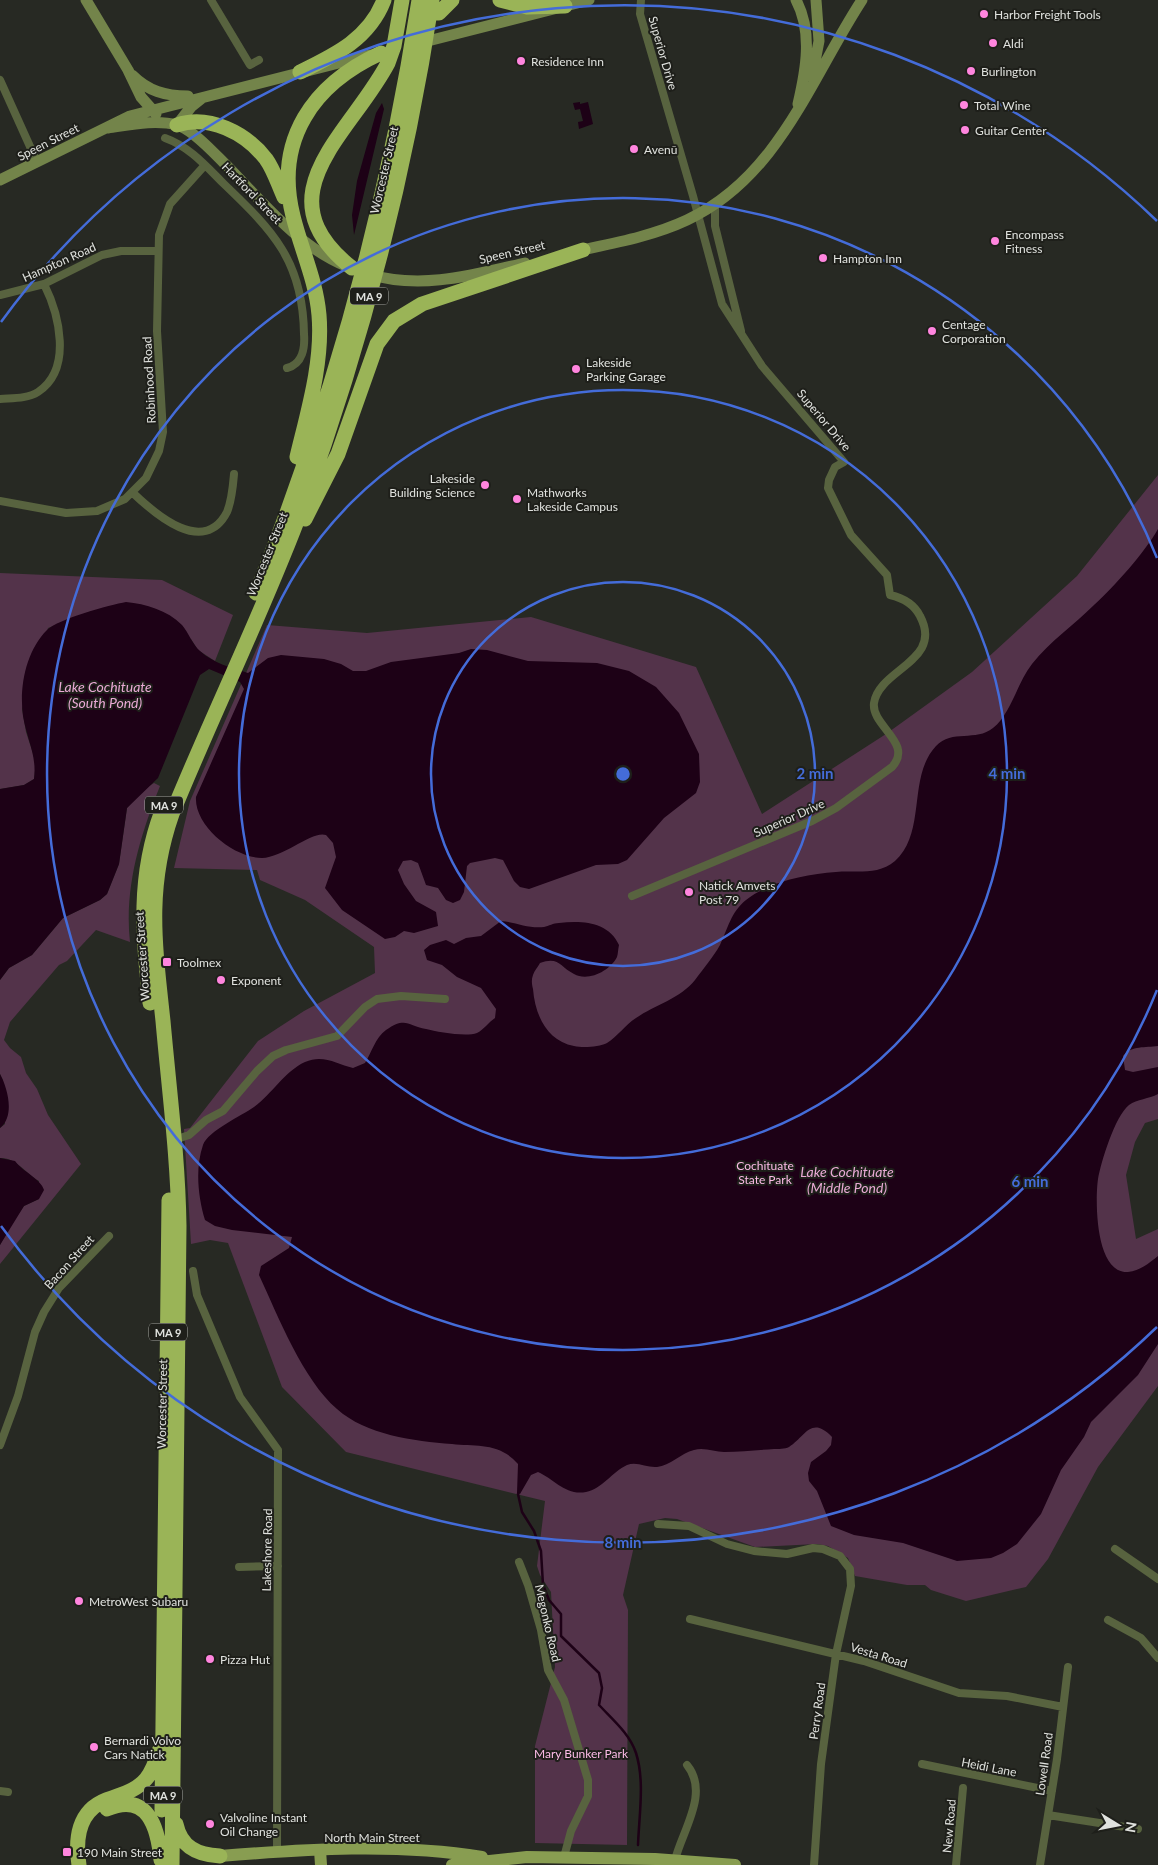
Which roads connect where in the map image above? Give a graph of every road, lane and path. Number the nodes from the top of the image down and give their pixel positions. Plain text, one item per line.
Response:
1 (86, 0) edge
2 (211, 0) edge
3 (384, 0) edge
4 (396, 0) edge
5 (402, 0) edge
6 (419, 0) edge
7 (452, 0) edge
8 (500, 0) edge
9 (589, 0) edge
10 (641, 0) edge
11 (796, 0) edge
12 (816, 0) edge
13 (862, 0) edge
14 (437, 6) edge
15 (565, 6) junction
16 (381, 53) junction
17 (258, 60) dead end
18 (128, 70) junction
19 (300, 72) junction
20 (0, 80) edge
21 (209, 95) junction
22 (151, 110) junction
23 (795, 115) junction
24 (178, 125) junction
25 (108, 128) junction
26 (165, 138) dead end
27 (37, 162) junction
28 (205, 165) junction
29 (0, 180) edge
30 (715, 204) junction
31 (698, 214) junction
32 (289, 220) junction
33 (583, 250) junction
34 (157, 251) junction
35 (352, 268) junction
36 (44, 284) junction
37 (0, 295) edge
38 (743, 338) junction
39 (288, 368) dead end
40 (0, 399) edge
41 (234, 474) dead end
42 (133, 493) junction
43 (0, 501) edge
44 (280, 531) junction
45 (272, 582) junction
46 (232, 664) junction
47 (224, 682) junction
48 (632, 896) dead end
49 (445, 999) dead end
50 (174, 1140) junction
51 (109, 1236) dead end
52 (193, 1271) dead end
53 (0, 1445) edge
54 (658, 1524) dead end
55 (1115, 1549) dead end
56 (520, 1562) dead end
57 (278, 1566) junction
58 (239, 1567) dead end
59 (1158, 1579) edge
60 (690, 1620) dead end
61 (1108, 1620) dead end
62 (836, 1654) junction
63 (1158, 1658) edge
64 (1068, 1667) dead end
65 (1063, 1707) junction
66 (163, 1725) junction
67 (922, 1764) dead end
68 (687, 1765) dead end
69 (963, 1788) dead end
70 (1052, 1791) junction
71 (173, 1807) junction
72 (1048, 1815) junction
73 (1138, 1830) dead end
74 (320, 1850) junction
75 (277, 1851) junction
76 (220, 1856) junction
77 (564, 1857) junction
78 (494, 1859) junction
79 (675, 1860) junction
80 (614, 1861) edge
81 (165, 1863) edge
82 (79, 1865) edge
83 (88, 1865) edge
84 (193, 1865) edge
85 (321, 1865) edge
86 (452, 1865) edge
87 (735, 1865) edge
88 (814, 1865) edge
89 (956, 1865) edge
90 (1040, 1865) edge

1 - 18 main road
2 - 17 street
3 - 19 highway
4 - 14 highway
5 - 35 highway
6 - 44 highway, Worcester Street / MA 9
7 - 14 highway
8 - 15 highway
9 - 15 main road, Speen Street
10 - 31 street, Superior Drive
11 - 23 main road
12 - 23 main road
13 - 23 main road, Speen Street
14 - 45 highway, Worcester Street / MA 9
15 - 16 main road, Speen Street
16 - 19 main road, Speen Street
16 - 32 highway
18 - 21 main road
18 - 22 main road
19 - 21 main road, Speen Street
20 - 27 street
21 - 22 main road, Speen Street
21 - 24 main road
22 - 24 main road
22 - 25 main road, Speen Street
23 - 30 main road, Speen Street
24 - 25 main road, Speen Street
24 - 32 main road, Speen Street
24 - 32 highway
25 - 27 main road, Speen Street
26 - 28 street, Hartford Street
27 - 29 main road, Speen Street
28 - 34 street, Robinhood Road
28 - 39 street, Hartford Street
30 - 31 main road, Speen Street
30 - 38 street, Superior Drive
31 - 33 main road, Speen Street
31 - 38 street, Superior Drive
32 - 35 main road, Speen Street
32 - 44 highway
33 - 35 main road, Speen Street
33 - 45 highway
34 - 36 street, Hampton Road
34 - 42 street, Robinhood Road
36 - 37 street, Hampton Road
36 - 40 street
38 - 48 street, Superior Drive
41 - 42 street
42 - 43 street, Robinhood Road
44 - 46 highway, Worcester Street / MA 9
45 - 46 highway, Worcester Street / MA 9
46 - 47 highway, Worcester Street / MA 9
47 - 50 highway, Worcester Street / MA 9
47 - 66 highway, Worcester Street / MA 9
49 - 50 street
50 - 71 highway, Worcester Street / MA 9
51 - 53 street, Bacon Street
52 - 57 street, Lakeshore Road
54 - 62 street, Perry Road
55 - 59 street
56 - 77 street, Megonko Road
57 - 58 street
57 - 75 street, Lakeshore Road
60 - 62 street, Vesta Road
61 - 63 street
62 - 65 street, Vesta Road
62 - 88 street, Perry Road
64 - 65 street, Lowell Road
65 - 70 street, Lowell Road
66 - 81 highway, Worcester Street / MA 9
66 - 82 highway
67 - 70 street, Heidi Lane
68 - 79 street
69 - 89 street, New Road
70 - 72 street, Lowell Road
71 - 76 highway
71 - 81 highway, Worcester Street / MA 9
72 - 73 street
72 - 90 street, Lowell Road
74 - 75 main road, North Main Street
74 - 78 main road, North Main Street
74 - 85 main road
75 - 76 main road, North Main Street
76 - 84 highway
77 - 78 main road, North Main Street
77 - 80 main road, North Main Street
78 - 86 main road, North Main Street
79 - 80 main road, North Main Street
79 - 87 main road, North Main Street
81 - 83 highway

